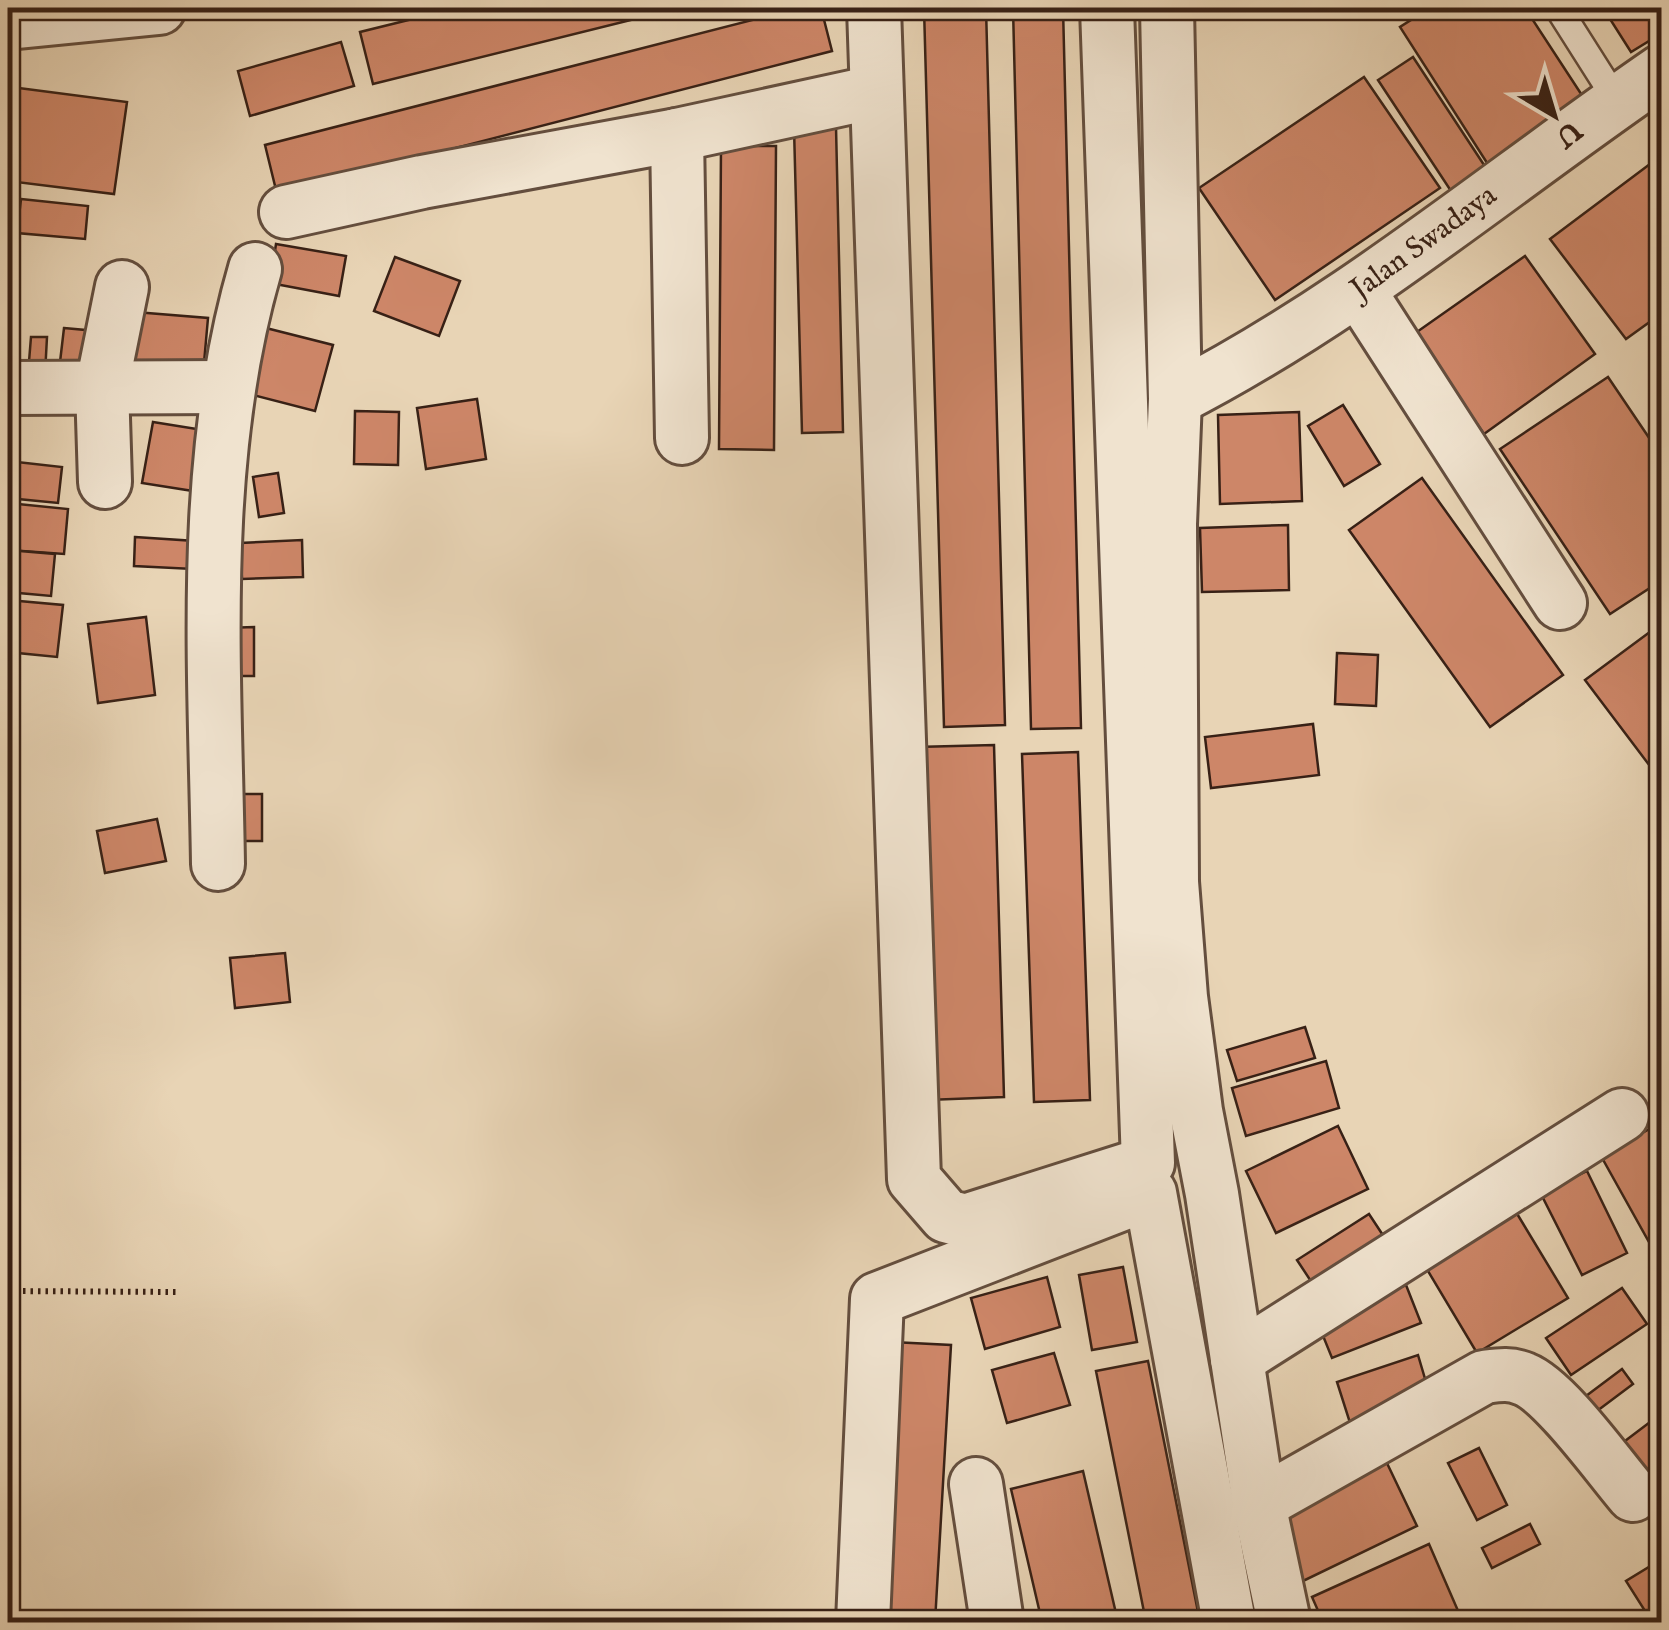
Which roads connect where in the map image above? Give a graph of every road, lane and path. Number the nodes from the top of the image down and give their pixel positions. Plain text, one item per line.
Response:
1 (159, 8) edge
2 (874, 8) edge
3 (1107, 8) edge
4 (1166, 8) edge
5 (1558, 8) edge
6 (8, 23) edge
7 (1662, 70) edge
8 (875, 92) junction
9 (1618, 101) junction
10 (677, 135) junction
11 (286, 212) dead end
12 (256, 269) dead end
13 (122, 287) dead end
14 (1359, 291) junction
15 (102, 386) junction
16 (8, 388) edge
17 (228, 388) junction
18 (1175, 399) junction
19 (682, 438) dead end
20 (104, 482) dead end
21 (1560, 603) dead end
22 (218, 864) dead end
23 (1622, 1115) dead end
24 (8, 1291) edge
25 (179, 1292) dead end
26 (1237, 1359) junction
27 (976, 1484) dead end
28 (1633, 1495) dead end
29 (1259, 1504) junction
30 (863, 1622) edge
31 (997, 1622) edge
32 (1229, 1622) edge
33 (1284, 1622) edge

1 - 6 street
2 - 8 street
3 - 8 street
4 - 18 street
5 - 9 lane
7 - 9 street, Jalan Swadaya
8 - 10 street
9 - 14 street, Jalan Swadaya
10 - 11 street
10 - 19 street
12 - 17 street
13 - 15 street
14 - 18 street, Jalan Swadaya
14 - 21 street
15 - 16 street
15 - 17 street
15 - 20 street
17 - 22 street
18 - 26 street
23 - 26 street
24 - 25 path
26 - 29 street
27 - 31 street
28 - 29 street
29 - 33 street
30 - 32 street

